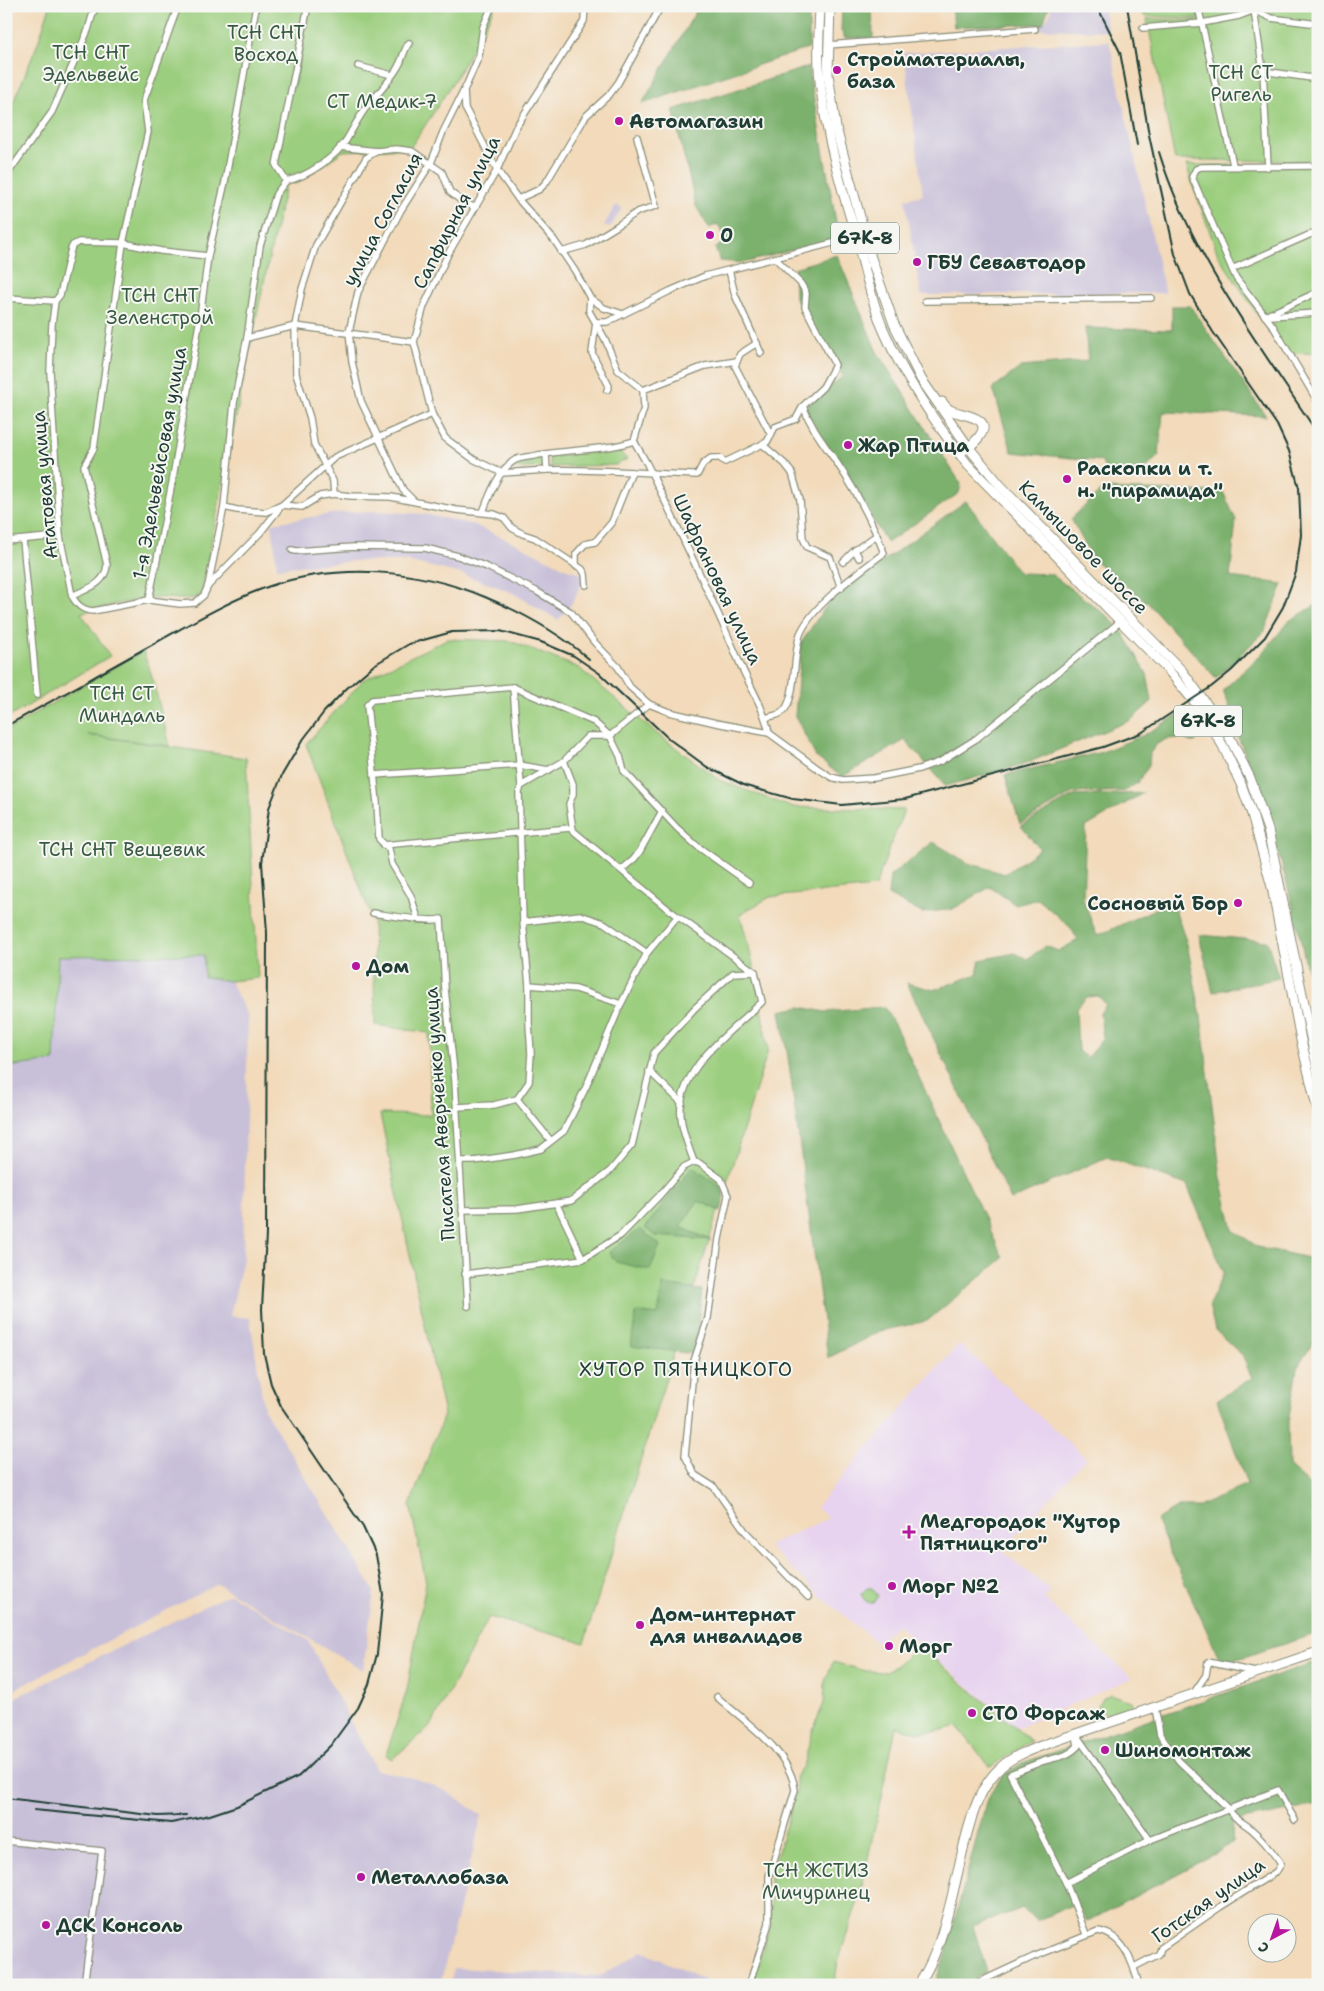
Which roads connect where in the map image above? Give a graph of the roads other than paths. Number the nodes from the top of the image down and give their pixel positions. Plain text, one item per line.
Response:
1 (95, 6) edge
2 (178, 6) edge
3 (256, 6) edge
4 (308, 6) edge
5 (492, 6) edge
6 (585, 6) edge
7 (661, 6) edge
8 (820, 6) edge
9 (830, 6) edge
10 (1198, 6) edge
11 (1265, 6) edge
12 (1254, 10) junction
13 (1202, 23) junction
14 (1318, 24) edge
15 (1143, 28) dead end
16 (1035, 29) dead end
17 (410, 43) dead end
18 (828, 45) junction
19 (358, 66) dead end
20 (1262, 70) junction
21 (392, 75) junction
22 (1318, 78) edge
23 (464, 91) junction
24 (637, 137) dead end
25 (340, 147) junction
26 (377, 151) junction
27 (431, 163) junction
28 (1233, 165) junction
29 (1318, 166) edge
30 (1268, 167) junction
31 (498, 170) junction
32 (6, 176) edge
33 (286, 181) junction
34 (518, 199) junction
35 (474, 207) junction
36 (1318, 231) edge
37 (856, 237) junction
38 (123, 243) junction
39 (561, 252) junction
40 (208, 256) junction
41 (775, 258) junction
42 (1232, 269) junction
43 (729, 270) junction
44 (1318, 292) edge
45 (6, 298) edge
46 (590, 298) junction
47 (1151, 298) dead end
48 (926, 301) dead end
49 (55, 302) junction
50 (1318, 313) edge
51 (624, 314) junction
52 (1265, 316) junction
53 (596, 322) junction
54 (295, 326) junction
55 (349, 332) junction
56 (247, 338) junction
57 (414, 342) junction
58 (757, 343) junction
59 (761, 353) dead end
60 (737, 361) junction
61 (921, 379) junction
62 (607, 390) dead end
63 (644, 390) junction
64 (1318, 402) edge
65 (803, 406) junction
66 (432, 414) junction
67 (934, 420) junction
68 (771, 435) junction
69 (377, 438) junction
70 (634, 441) junction
71 (762, 444) junction
72 (969, 448) junction
73 (546, 454) junction
74 (325, 465) junction
75 (547, 470) junction
76 (650, 471) junction
77 (632, 472) junction
78 (502, 473) junction
79 (334, 494) junction
80 (414, 501) junction
81 (282, 506) junction
82 (224, 507) junction
83 (483, 512) junction
84 (878, 535) junction
85 (60, 536) junction
86 (23, 540) junction
87 (6, 542) edge
88 (292, 550) dead end
89 (855, 550) junction
90 (859, 558) dead end
91 (843, 562) dead end
92 (576, 566) junction
93 (586, 585) dead end
94 (208, 586) junction
95 (841, 588) junction
96 (72, 596) junction
97 (149, 600) junction
98 (1121, 621) junction
99 (514, 687) junction
100 (38, 695) dead end
101 (649, 704) junction
102 (766, 718) junction
103 (769, 733) junction
104 (610, 736) junction
105 (564, 761) junction
106 (518, 765) junction
107 (550, 770) junction
108 (374, 776) junction
109 (521, 786) junction
110 (662, 811) junction
111 (574, 830) junction
112 (521, 832) junction
113 (383, 845) junction
114 (621, 870) junction
115 (749, 883) dead end
116 (373, 913) dead end
117 (678, 916) junction
118 (418, 919) junction
119 (523, 922) junction
120 (647, 953) junction
121 (755, 972) junction
122 (529, 985) junction
123 (621, 1004) junction
124 (1318, 1071) edge
125 (649, 1072) junction
126 (517, 1099) junction
127 (682, 1103) junction
128 (457, 1107) junction
129 (1318, 1111) edge
130 (551, 1141) junction
131 (461, 1161) junction
132 (697, 1162) junction
133 (556, 1203) junction
134 (462, 1210) junction
135 (583, 1259) junction
136 (465, 1274) junction
137 (468, 1306) dead end
138 (808, 1597) dead end
139 (1318, 1652) edge
140 (1258, 1673) junction
141 (1192, 1695) junction
142 (717, 1697) dead end
143 (1155, 1708) junction
144 (1076, 1734) junction
145 (1228, 1809) junction
146 (1295, 1820) dead end
147 (1150, 1840) junction
148 (6, 1841) edge
149 (1066, 1883) junction
150 (1086, 1934) junction
151 (1134, 1967) junction
152 (84, 1985) edge
153 (749, 1985) edge
154 (918, 1985) edge
155 (973, 1985) edge
156 (1139, 1985) edge

1 - 32 street
2 - 38 street
3 - 40 street, 1-я Эдельвейсовая улица
4 - 33 street
5 - 23 street, улица Согласия
6 - 31 street, Сапфирная улица
7 - 34 street
8 - 37 main road, Камышовое шоссе / 67К-8
9 - 18 main road, Камышовое шоссе / 67К-8
10 - 13 street
11 - 12 street
12 - 13 street
12 - 14 street
12 - 20 street
13 - 15 street
13 - 28 street
16 - 18 street
17 - 21 street
18 - 61 main road, Камышовое шоссе / 67К-8
19 - 21 street
20 - 22 street
20 - 30 street
21 - 25 street
23 - 27 street, улица Согласия
23 - 31 street
24 - 39 street
25 - 26 street
25 - 33 street
26 - 27 street
26 - 54 street
27 - 35 street
27 - 55 street, улица Согласия
28 - 30 street
28 - 42 street
29 - 30 street
31 - 34 street
31 - 35 street, Сапфирная улица
33 - 56 street
34 - 39 street
35 - 57 street, Сапфирная улица
36 - 42 street
37 - 41 street
37 - 67 main road, Камышовое шоссе / 67К-8
38 - 40 street, Агатовая улица
38 - 49 street, Агатовая улица
38 - 96 street
39 - 46 street
40 - 97 street, 1-я Эдельвейсовая улица
41 - 43 street
41 - 65 street
42 - 52 street
43 - 51 street
43 - 58 street
44 - 52 street
45 - 49 street
46 - 51 street
46 - 53 street
47 - 48 street
49 - 85 street, Агатовая улица
50 - 52 street
51 - 53 street
52 - 64 street
53 - 62 street
53 - 63 street
54 - 55 street
54 - 56 street
54 - 74 street
55 - 57 street
55 - 69 street, улица Согласия
56 - 82 street
57 - 66 street, Сапфирная улица
58 - 59 street
58 - 60 street
60 - 63 street
60 - 68 street
61 - 72 main road, Камышовое шоссе / 67К-8
61 - 72 main road
63 - 70 street
65 - 68 street
65 - 84 street
66 - 69 street
66 - 78 street, Сапфирная улица
67 - 72 main road
67 - 98 main road, Камышовое шоссе / 67К-8
68 - 71 street
69 - 74 street
69 - 80 street, улица Согласия
70 - 73 street
70 - 76 street, Шафрановая улица
71 - 76 street
71 - 95 street
72 - 124 main road, Камышовое шоссе / 67К-8
73 - 75 street
73 - 78 street
74 - 79 street
74 - 81 street
75 - 77 street
75 - 78 street
76 - 77 street
76 - 102 street, Шафрановая улица
77 - 92 street
78 - 83 street
79 - 80 street
79 - 81 street
80 - 83 street
81 - 82 street
81 - 94 street
82 - 94 street
83 - 92 street
84 - 89 street
84 - 95 street
85 - 86 street
85 - 96 street, Агатовая улица
86 - 87 street
86 - 100 street
88 - 101 street
89 - 90 street
89 - 91 street
92 - 93 street
94 - 97 street
95 - 102 street
96 - 97 street
98 - 103 street
98 - 129 main road, Камышовое шоссе / 67К-8
99 - 104 street
99 - 106 street
99 - 108 street
101 - 103 street
101 - 104 street
102 - 103 street, Шафрановая улица
104 - 105 street
104 - 110 street
105 - 107 street
105 - 111 street
106 - 107 street
106 - 108 street
106 - 109 street
107 - 109 street
108 - 113 street
109 - 112 street
110 - 114 street
110 - 115 street
111 - 112 street
111 - 114 street
112 - 113 street
112 - 119 street
113 - 118 street
114 - 117 street
116 - 118 street
117 - 120 street
117 - 121 street
118 - 128 street, Писателя Аверченко улица
119 - 120 street
119 - 122 street
120 - 123 street
121 - 125 street
121 - 127 street
122 - 123 street
122 - 126 street
123 - 130 street
125 - 127 street
125 - 133 street
126 - 128 street
126 - 130 street
127 - 132 street
128 - 131 street, Писателя Аверченко улица
130 - 131 street
131 - 134 street, Писателя Аверченко улица
132 - 135 street
132 - 138 street
133 - 134 street
133 - 135 street
134 - 136 street, Писателя Аверченко улица
135 - 136 street
136 - 137 street, Писателя Аверченко улица
139 - 140 main road
140 - 141 main road
140 - 141 street
141 - 143 main road
142 - 153 street
143 - 144 main road
143 - 145 street, Готская улица
144 - 147 street
144 - 149 street
144 - 154 main road
145 - 146 street
145 - 147 street
145 - 151 street, Готская улица
147 - 149 street
148 - 152 street
149 - 150 street
150 - 151 street
150 - 155 street
151 - 156 street

